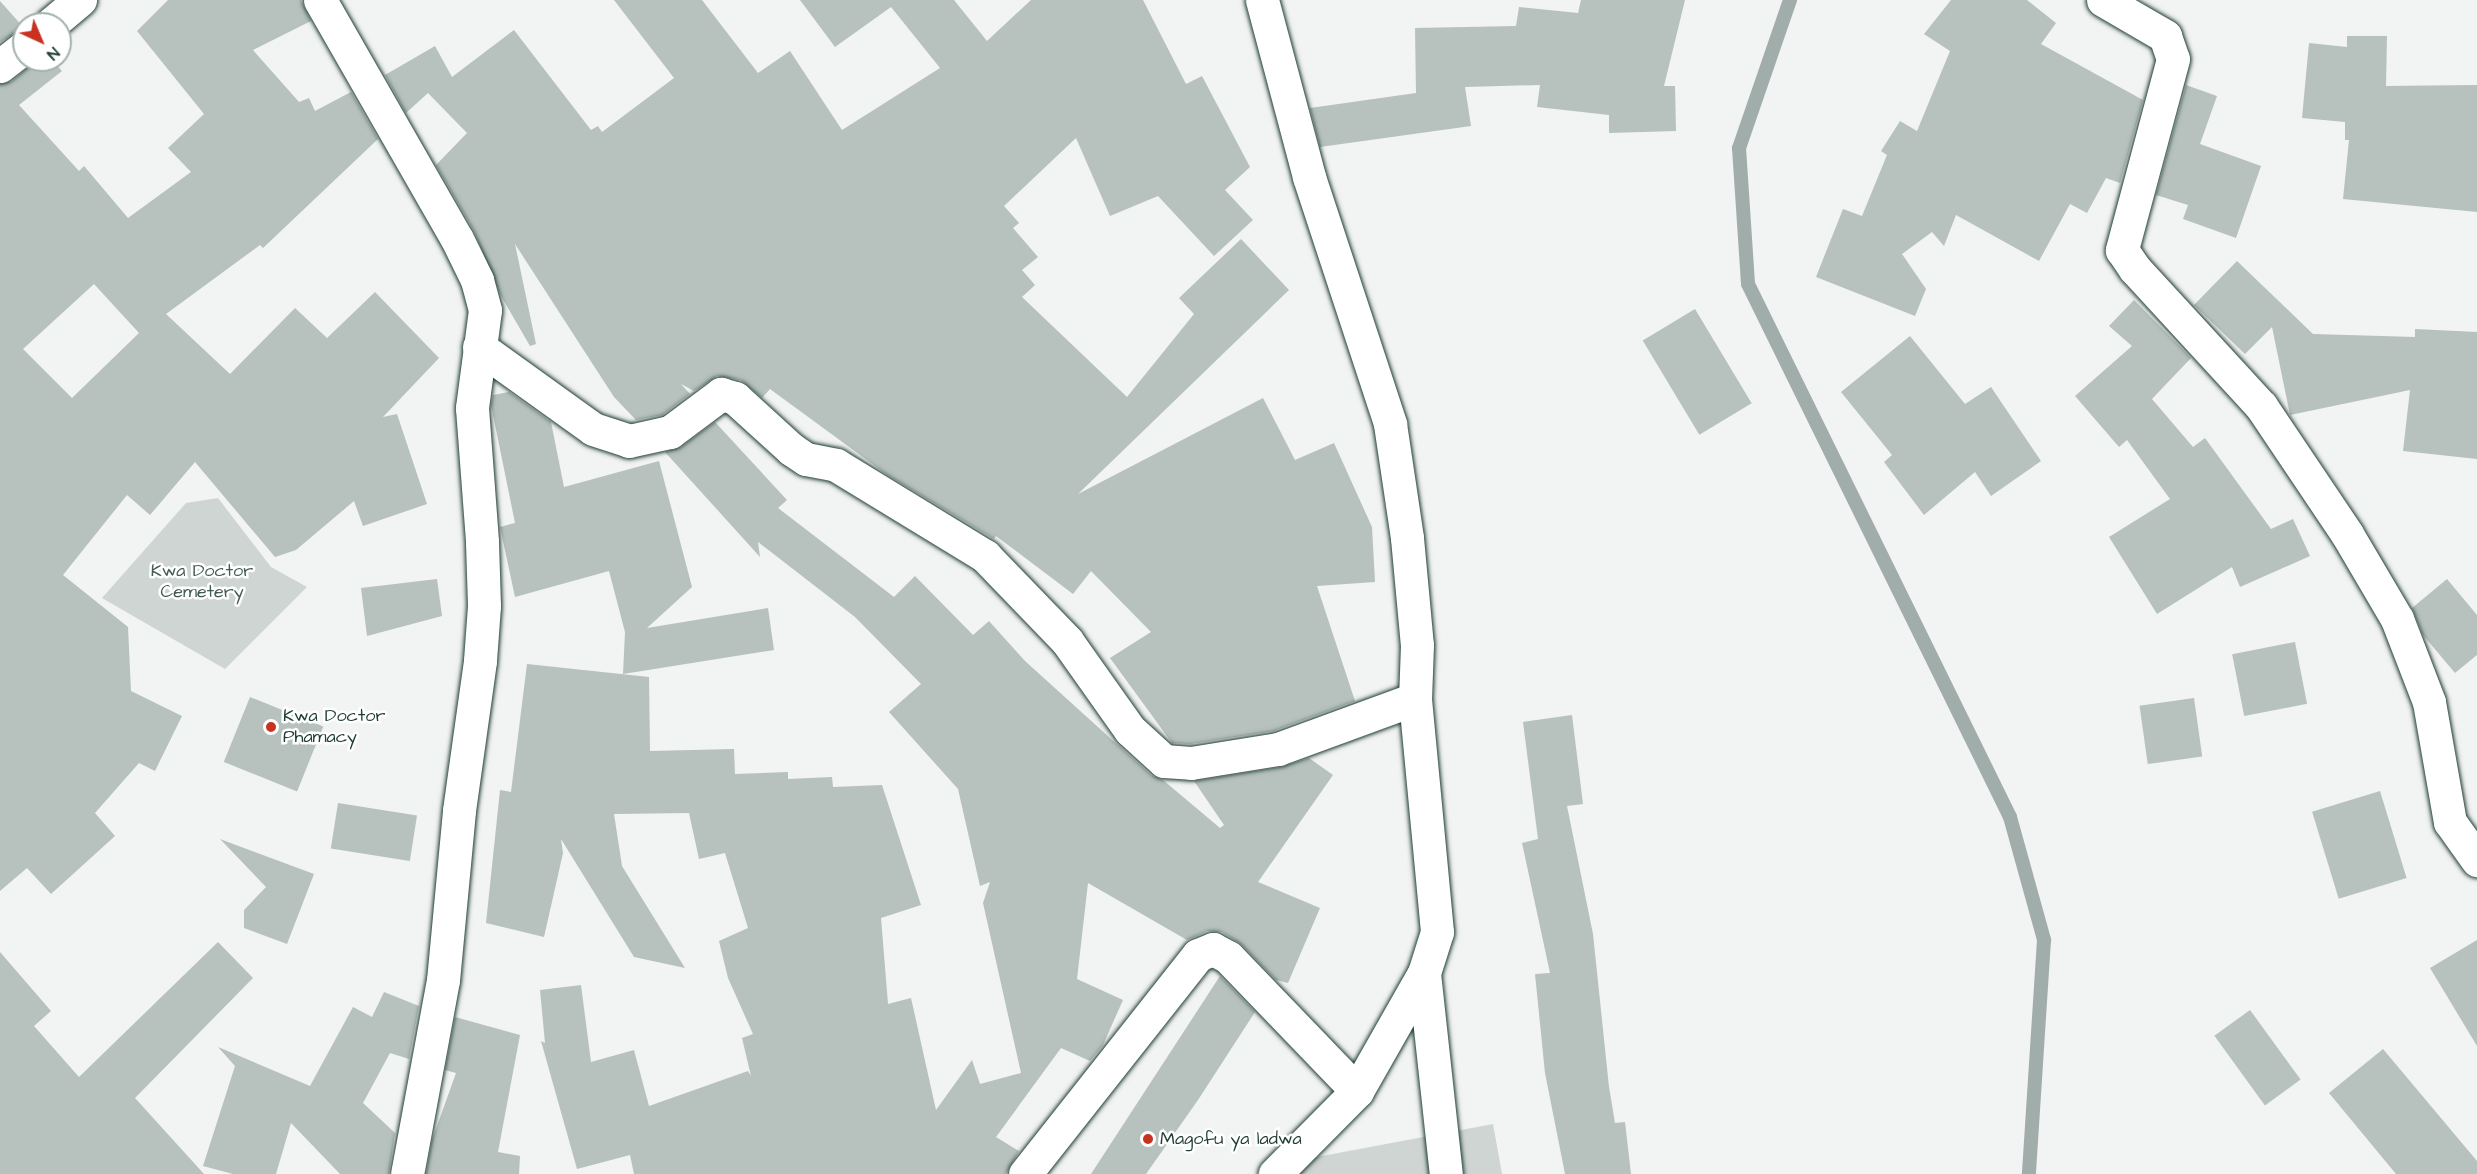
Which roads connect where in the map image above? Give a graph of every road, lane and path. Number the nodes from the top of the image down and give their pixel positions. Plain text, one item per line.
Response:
1 (80, 0) edge
2 (320, 0) edge
3 (1262, 0) edge
4 (2103, 0) edge
5 (66, 12) edge
6 (12, 56) edge
7 (0, 66) edge
8 (478, 347) junction
9 (1415, 699) junction
10 (2477, 860) edge
11 (1424, 973) junction
12 (1357, 1092) junction
13 (407, 1174) edge
14 (1025, 1174) edge
15 (1275, 1174) edge
16 (1446, 1174) edge

1 - 5 street
2 - 8 street
3 - 9 street
4 - 10 street
6 - 7 street
8 - 9 street
8 - 13 street
9 - 11 street
11 - 12 street
11 - 16 street
12 - 14 street
12 - 15 street

